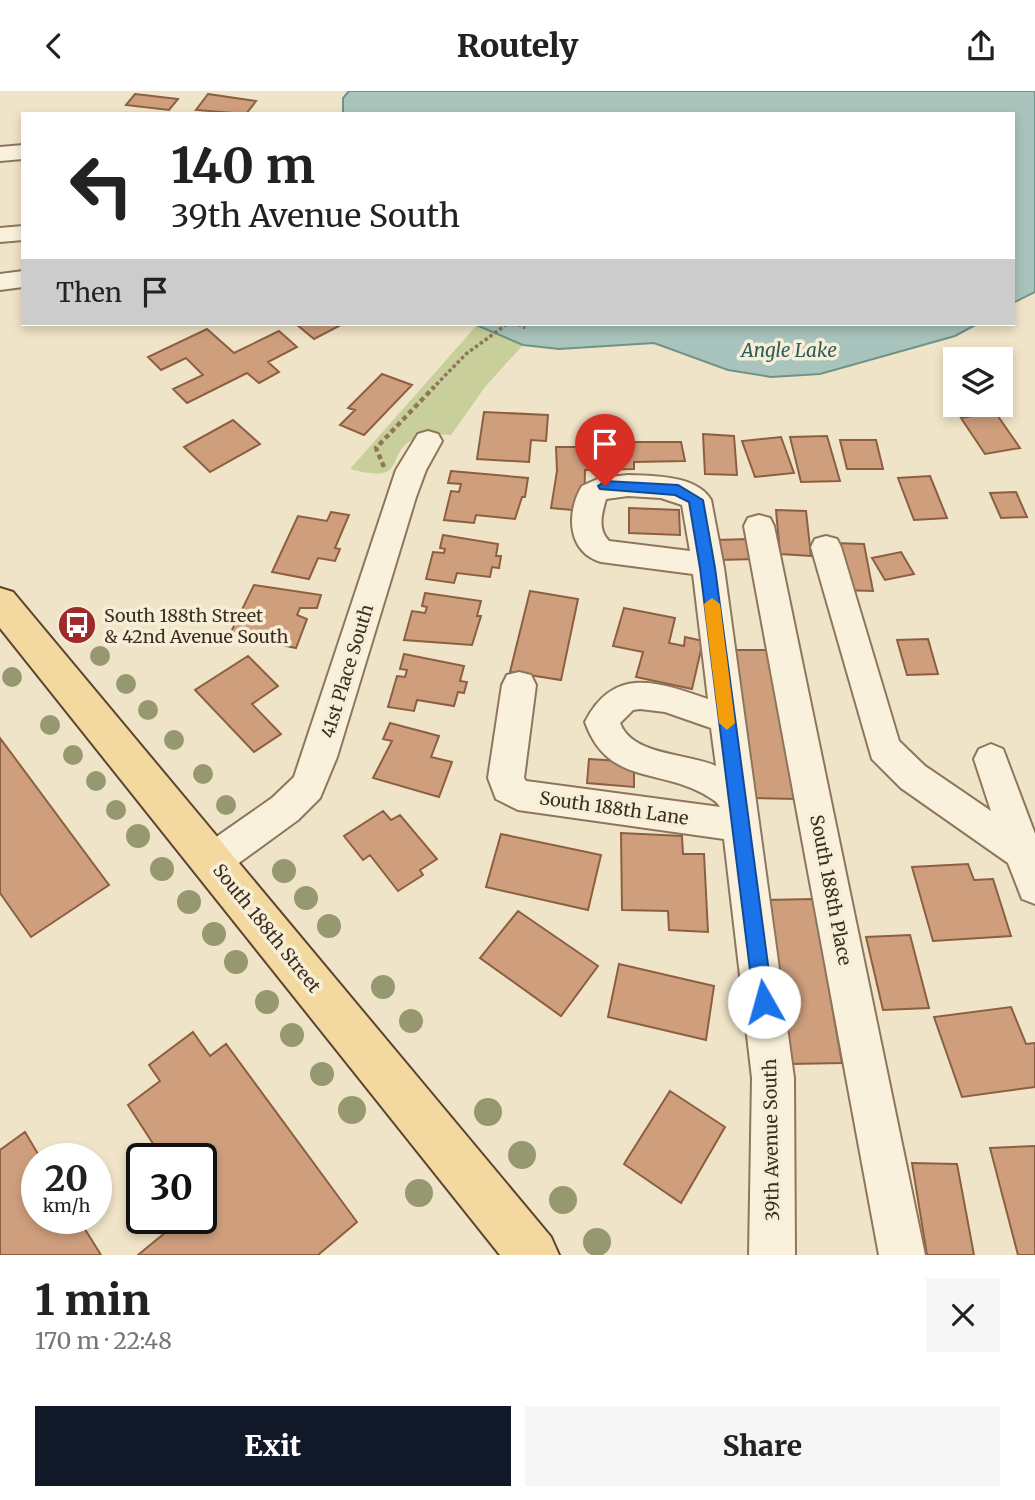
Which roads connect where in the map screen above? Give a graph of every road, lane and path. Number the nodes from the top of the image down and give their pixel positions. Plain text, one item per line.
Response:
1 (21, 152) edge
2 (0, 154) edge
3 (21, 233) edge
4 (0, 235) edge
5 (21, 279) edge
6 (0, 282) edge
7 (504, 326) edge
8 (522, 326) edge
9 (525, 328) dead end
10 (428, 441) dead end
11 (387, 473) dead end
12 (759, 526) dead end
13 (826, 547) dead end
14 (708, 568) dead end
15 (0, 601) edge
16 (519, 685) dead end
17 (727, 719) junction
18 (991, 758) dead end
19 (738, 810) junction
20 (1023, 853) junction
21 (212, 861) junction
22 (1035, 887) edge
23 (534, 1255) edge
24 (772, 1255) edge
25 (902, 1255) edge

1 - 2 street
3 - 4 street
5 - 6 street
7 - 11 path
8 - 9 path
10 - 21 street, 41st Place South
12 - 25 street, South 188th Place
13 - 20 street
14 - 17 street, 39th Avenue South
15 - 21 main road, South 188th Street
16 - 19 street, South 188th Lane
17 - 19 street, 39th Avenue South
17 - 19 street
18 - 20 street
19 - 24 street, 39th Avenue South
20 - 22 street
21 - 23 main road, South 188th Street

